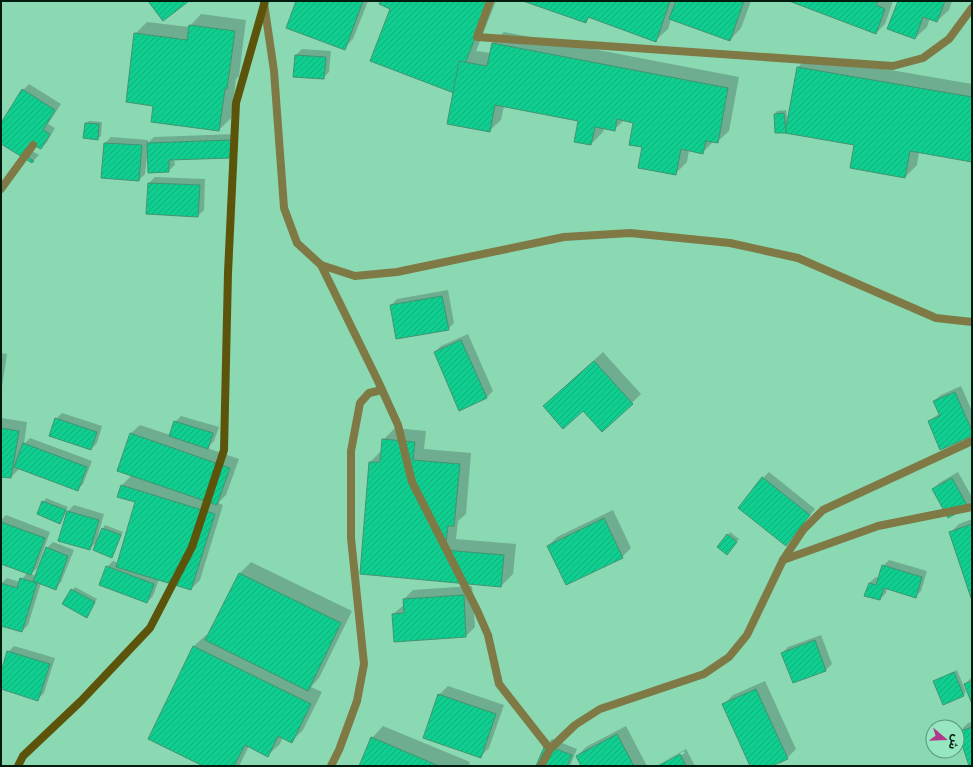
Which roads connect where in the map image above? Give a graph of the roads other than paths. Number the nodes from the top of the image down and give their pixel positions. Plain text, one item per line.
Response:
1 (490, 1) edge
2 (264, 2) edge
3 (972, 8) edge
4 (32, 145) dead end
5 (1, 189) edge
6 (321, 265) junction
7 (972, 322) edge
8 (382, 390) junction
9 (972, 441) edge
10 (972, 507) edge
11 (783, 560) junction
12 (550, 749) junction
13 (18, 766) edge
14 (331, 766) edge
15 (541, 766) edge

1 - 3 street
2 - 6 street
2 - 13 street
4 - 5 street
6 - 7 street
6 - 8 street
8 - 12 street
8 - 14 street
9 - 11 street
10 - 11 street
11 - 12 street
12 - 15 street

